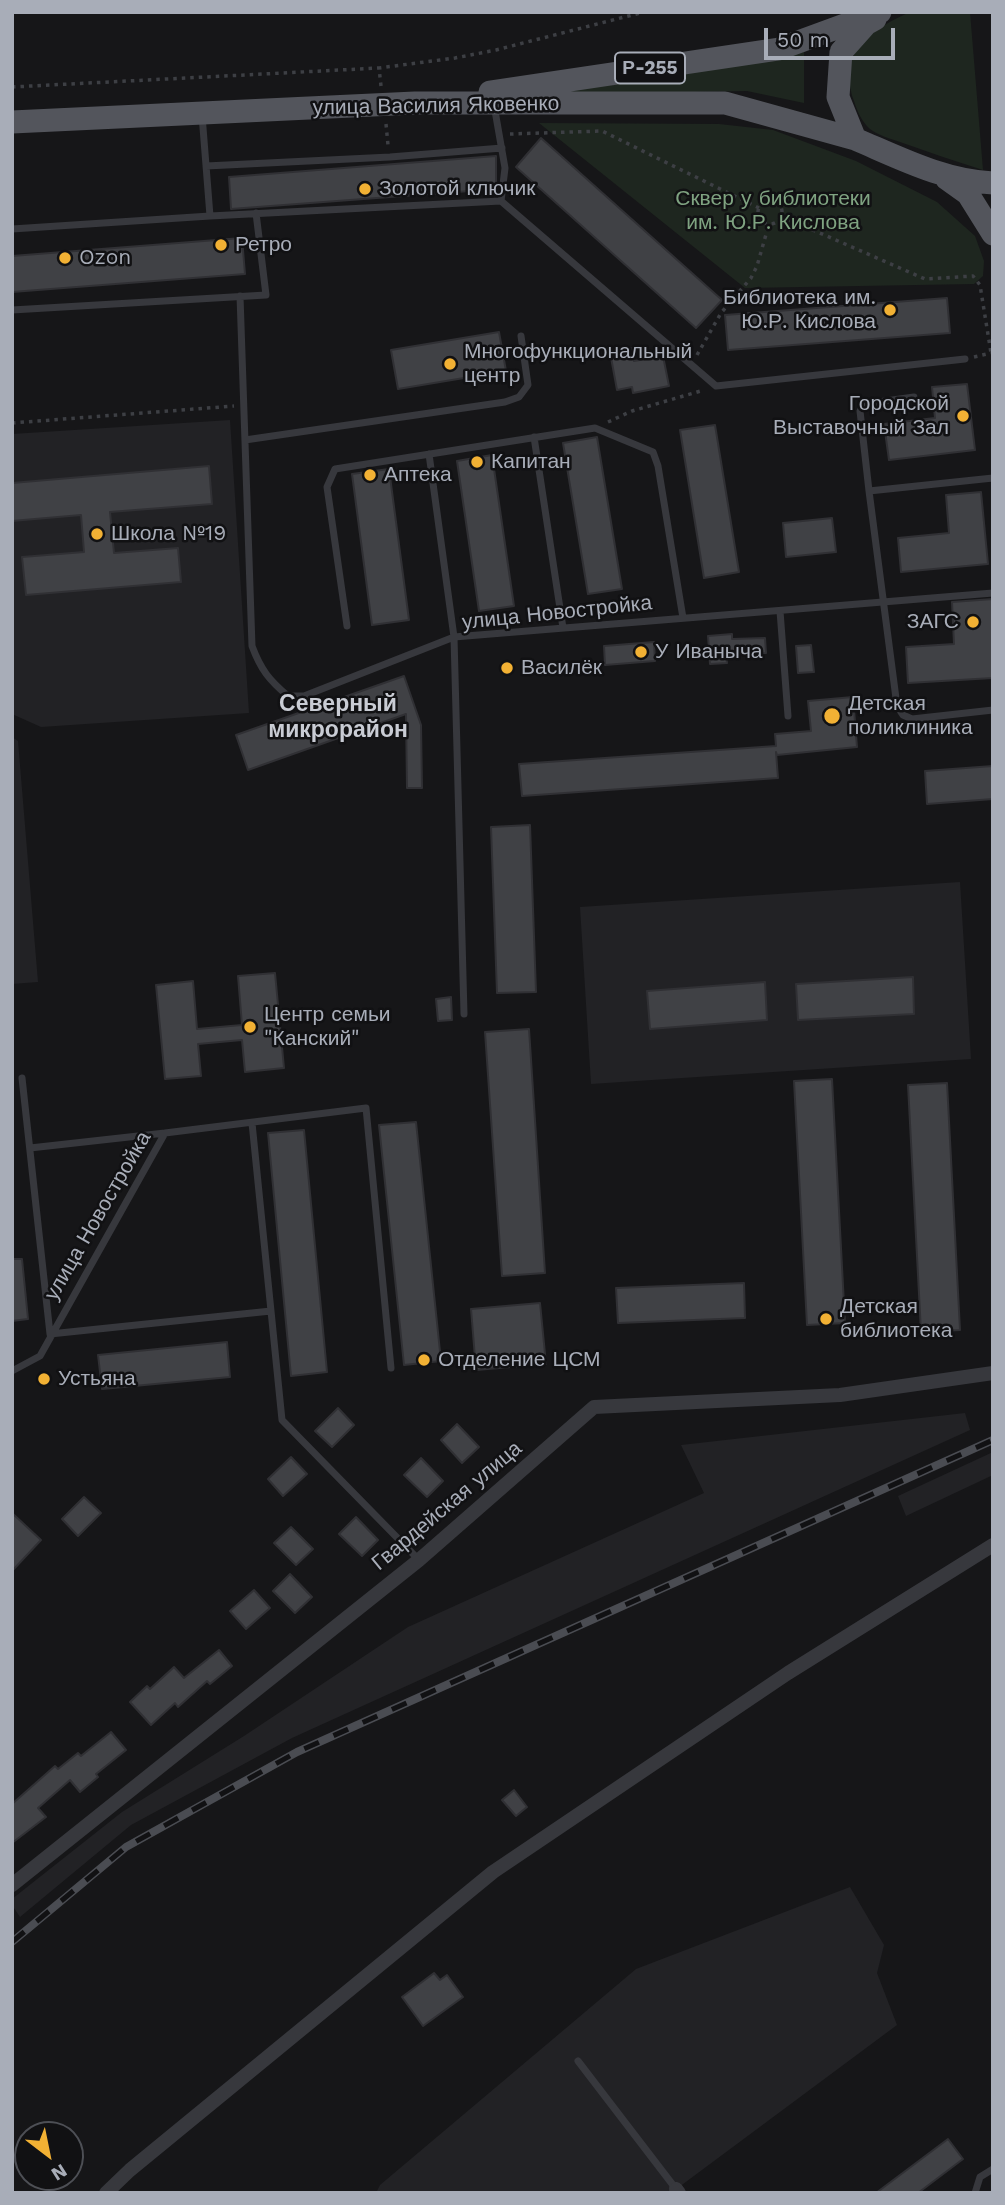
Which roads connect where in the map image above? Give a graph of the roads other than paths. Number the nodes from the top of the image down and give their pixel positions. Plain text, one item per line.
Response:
1 (880, 12) edge
2 (888, 12) edge
3 (415, 103) junction
4 (494, 103) junction
5 (202, 115) junction
6 (12, 122) edge
7 (855, 139) junction
8 (502, 148) junction
9 (206, 166) junction
10 (942, 175) junction
11 (993, 183) edge
12 (501, 201) junction
13 (256, 213) junction
14 (210, 216) junction
15 (12, 229) edge
16 (993, 233) edge
17 (240, 296) junction
18 (12, 310) edge
19 (521, 336) dead end
20 (965, 359) road end
21 (914, 397) dead end
22 (534, 437) junction
23 (245, 440) junction
24 (429, 454) junction
25 (993, 478) edge
26 (869, 491) junction
27 (993, 593) edge
28 (882, 602) junction
29 (780, 611) junction
30 (683, 618) junction
31 (347, 626) dead end
32 (563, 628) junction
33 (454, 637) junction
34 (993, 710) edge
35 (789, 716) dead end
36 (464, 1014) dead end
37 (22, 1078) dead end
38 (252, 1122) junction
39 (166, 1133) junction
40 (30, 1148) junction
41 (271, 1311) junction
42 (50, 1334) junction
43 (391, 1368) dead end
44 (12, 1371) edge
45 (993, 1373) edge
46 (993, 1545) edge
47 (419, 1560) junction
48 (12, 1885) edge
49 (578, 2061) dead end
50 (993, 2169) edge
51 (678, 2191) edge
52 (106, 2193) edge
53 (975, 2193) edge

1 - 3 main road, Р-255
2 - 7 main road
3 - 4 main road, улица Василия Яковенко / Р-255
3 - 5 main road, улица Василия Яковенко / Р-255
4 - 7 main road, улица Василия Яковенко / Р-255
4 - 8 lane
5 - 6 main road, улица Василия Яковенко / Р-255
5 - 9 lane
7 - 10 main road, Р-255
8 - 9 lane
8 - 12 lane
9 - 14 lane
10 - 11 main road, Р-255
10 - 16 main road
12 - 13 lane
12 - 20 lane
13 - 14 lane
13 - 17 lane
14 - 15 lane
17 - 18 lane
17 - 23 lane
19 - 23 lane
21 - 26 lane
22 - 24 lane
22 - 30 lane
22 - 32 lane
23 - 33 lane
24 - 31 lane
24 - 33 lane
25 - 26 lane
26 - 28 lane
27 - 28 lane, улица Новостройка
28 - 29 lane, улица Новостройка
28 - 34 lane
29 - 30 lane, улица Новостройка
29 - 35 lane
30 - 32 lane, улица Новостройка
32 - 33 lane, улица Новостройка
33 - 36 lane, улица Новостройка
37 - 40 lane
38 - 39 lane, улица Новостройка
38 - 41 lane
38 - 43 lane, улица Новостройка
39 - 40 lane
39 - 42 lane, улица Новостройка
40 - 42 lane
41 - 42 lane
41 - 47 lane
42 - 44 lane, улица Новостройка
45 - 47 street, Гвардейская улица
46 - 52 street
47 - 48 street, Гвардейская улица
49 - 51 lane
50 - 53 lane

